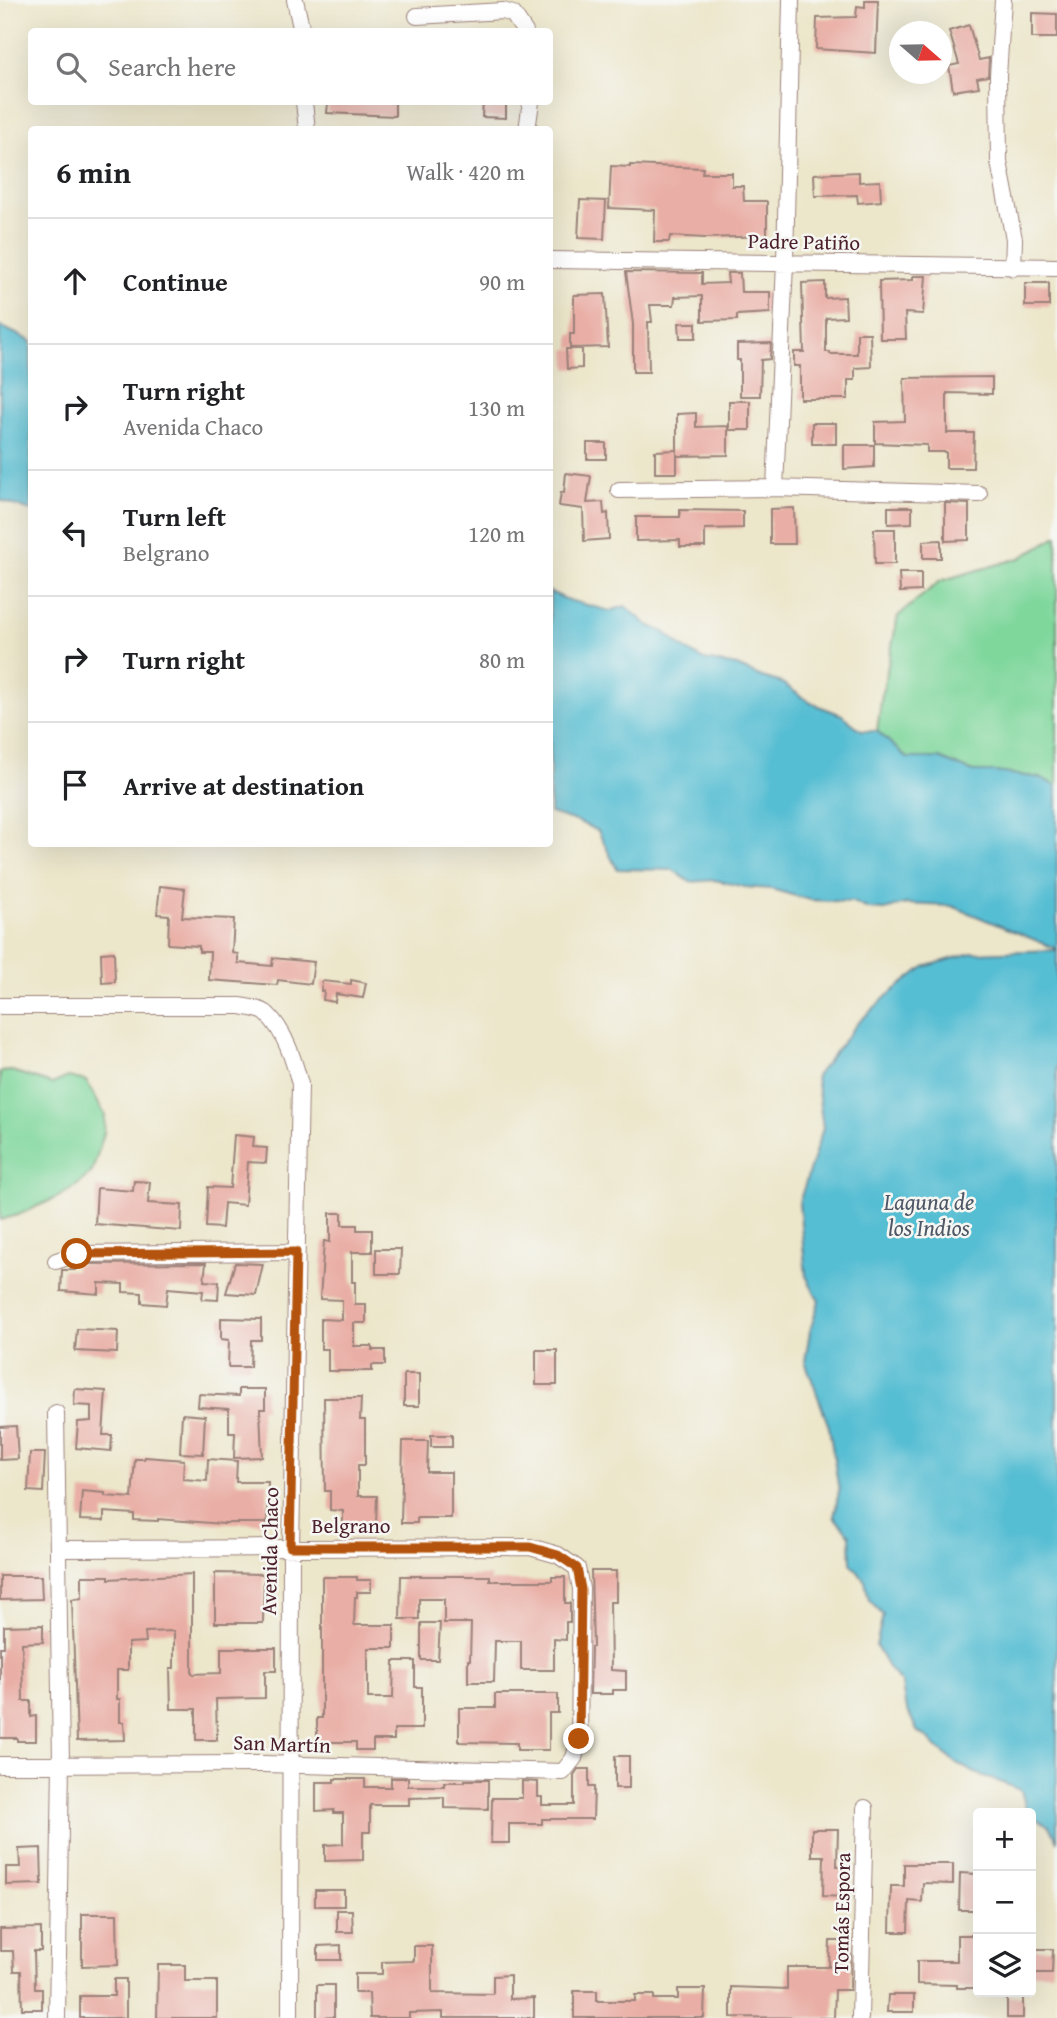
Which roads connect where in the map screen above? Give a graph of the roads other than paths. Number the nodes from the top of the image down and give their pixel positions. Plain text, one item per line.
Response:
1 (295, 0) edge
2 (790, 0) edge
3 (1003, 0) edge
4 (418, 16) dead end
5 (301, 28) edge
6 (522, 28) edge
7 (304, 105) edge
8 (531, 105) edge
9 (307, 126) edge
10 (528, 126) edge
11 (553, 260) edge
12 (785, 263) junction
13 (1057, 267) edge
14 (1013, 268) junction
15 (775, 488) junction
16 (620, 490) dead end
17 (979, 494) dead end
18 (0, 1006) edge
19 (296, 1252) junction
20 (56, 1261) dead end
21 (56, 1413) dead end
22 (290, 1547) junction
23 (59, 1549) junction
24 (61, 1763) junction
25 (0, 1765) edge
26 (290, 1766) junction
27 (563, 1772) joint
28 (865, 1808) dead end
29 (57, 2018) edge
30 (290, 2018) edge
31 (860, 2018) edge

1 - 5 street
2 - 12 street
3 - 14 street
4 - 6 street
7 - 9 street
8 - 10 street
11 - 12 street, Padre Patiño
12 - 14 street, Padre Patiño
12 - 15 street
13 - 14 street, Padre Patiño
15 - 16 street
15 - 17 street
18 - 19 street, Avenida Chaco
19 - 20 street
19 - 22 street, Avenida Chaco
21 - 23 street
22 - 23 street, Belgrano
22 - 26 street, Avenida Chaco
22 - 27 street, Belgrano
23 - 24 street
24 - 25 street, San Martín
24 - 26 street, San Martín
24 - 29 street
26 - 27 street, San Martín
26 - 30 street, Avenida Chaco
28 - 31 street, Tomás Espora

